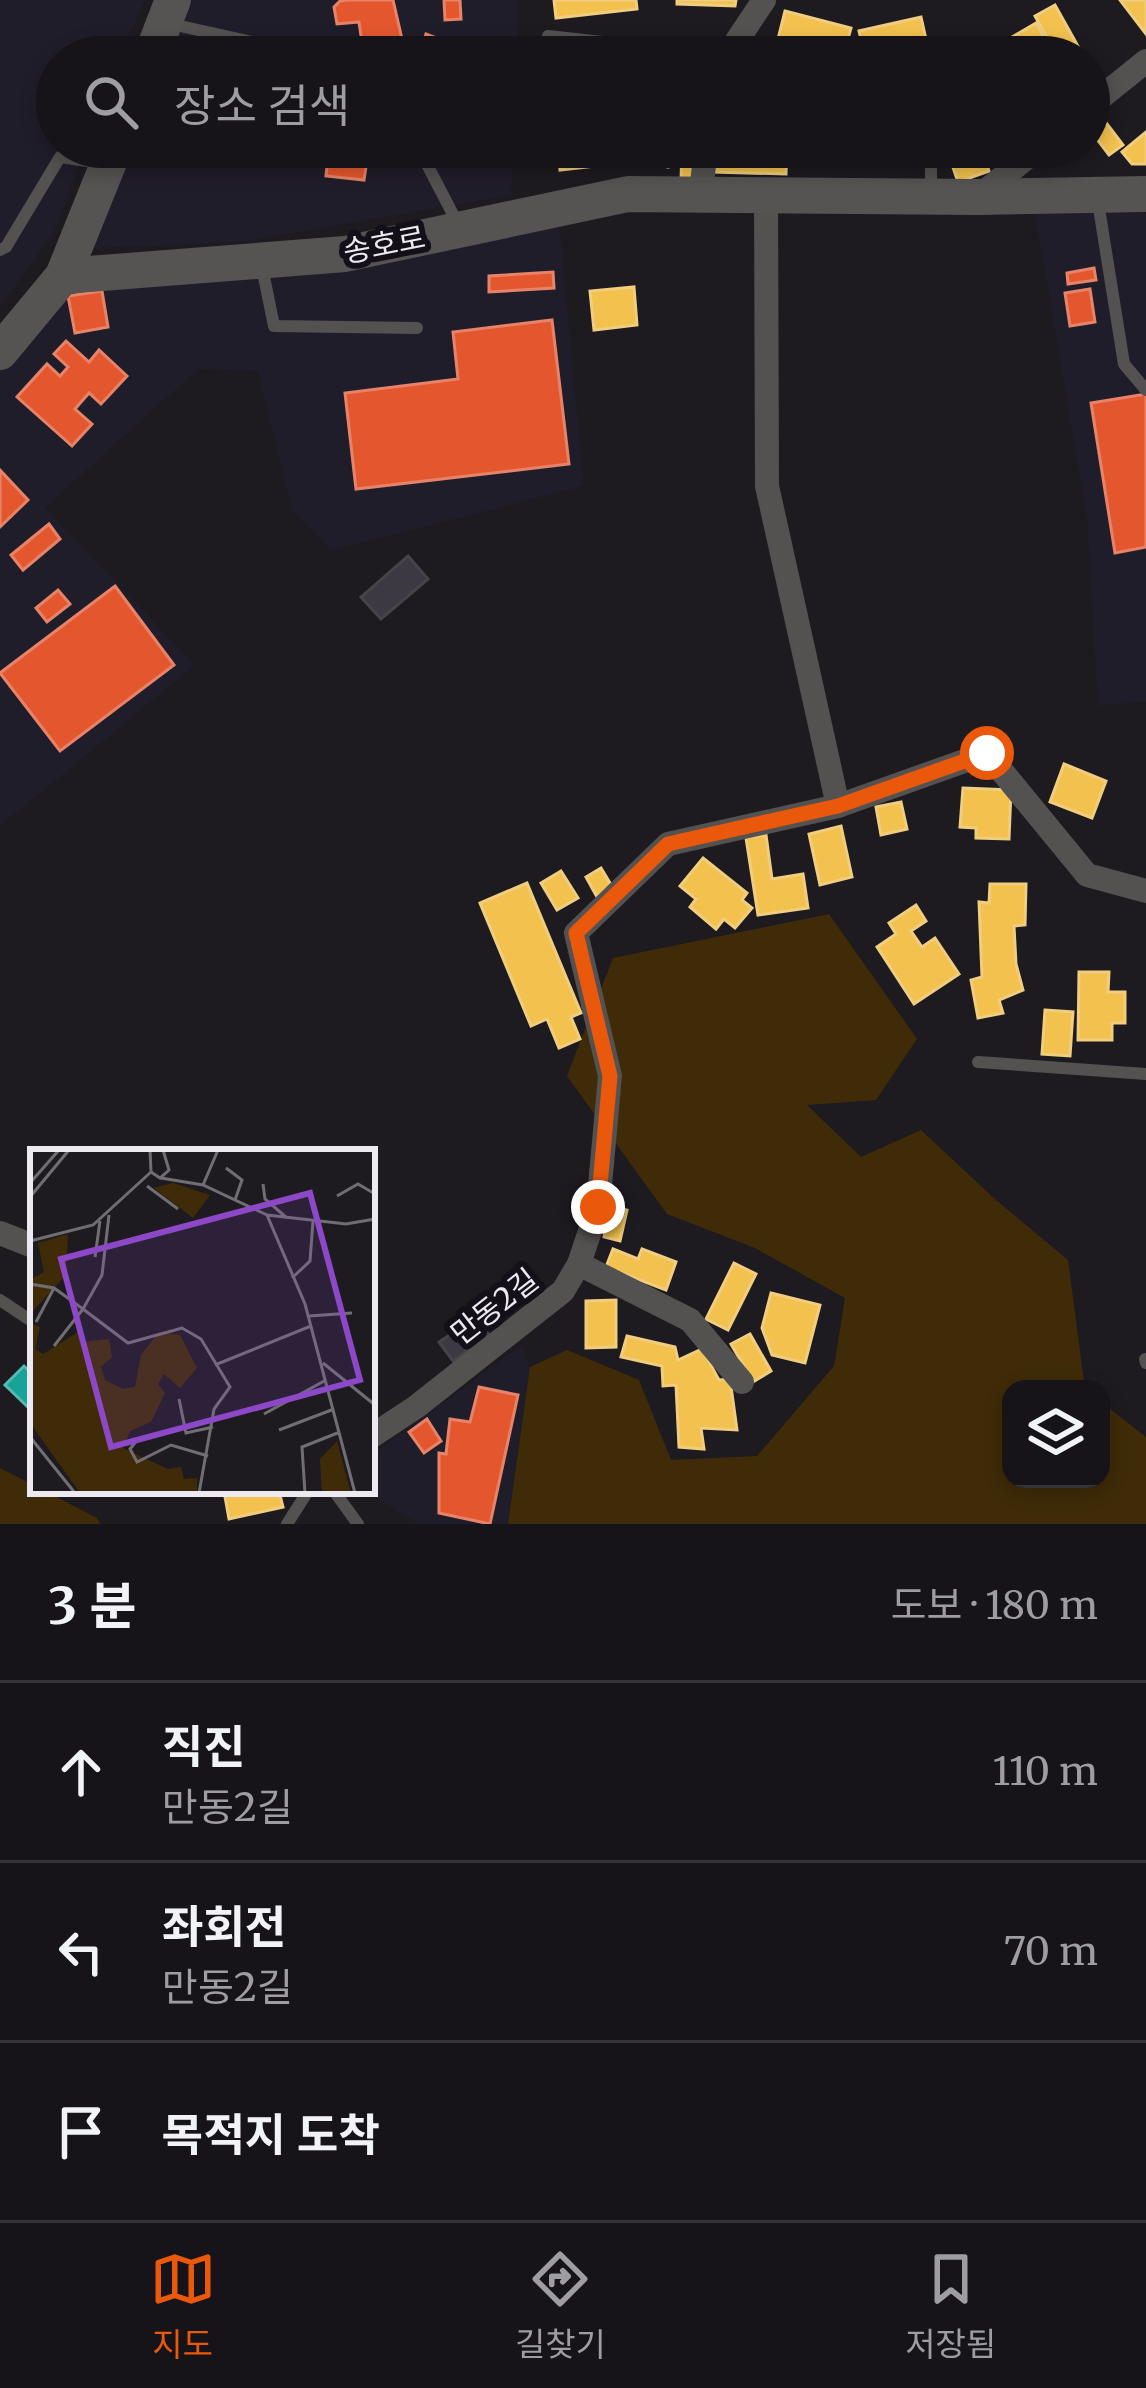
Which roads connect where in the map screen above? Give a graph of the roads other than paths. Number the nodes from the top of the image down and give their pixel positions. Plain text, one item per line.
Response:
1 (764, 0) edge
2 (169, 11) edge
3 (251, 36) edge
4 (740, 36) edge
5 (1146, 62) edge
6 (1110, 90) edge
7 (53, 168) edge
8 (107, 168) edge
9 (429, 168) edge
10 (704, 168) edge
11 (931, 168) edge
12 (1014, 168) edge
13 (701, 193) junction
14 (766, 194) junction
15 (1097, 194) junction
16 (1146, 194) edge
17 (931, 196) junction
18 (978, 197) junction
19 (460, 229) junction
20 (0, 250) edge
21 (260, 260) junction
22 (64, 277) junction
23 (417, 328) dead end
24 (0, 352) edge
25 (1146, 390) edge
26 (838, 806) junction
27 (1146, 891) edge
28 (978, 1062) dead end
29 (1146, 1074) edge
30 (0, 1233) edge
31 (30, 1245) edge
32 (579, 1264) junction
33 (0, 1300) edge
34 (30, 1320) edge
35 (742, 1382) dead end
36 (375, 1434) edge
37 (306, 1494) edge
38 (336, 1494) edge
39 (287, 1524) edge
40 (358, 1524) edge

1 - 4 street
2 - 3 lane
5 - 6 street
7 - 20 lane
8 - 22 main road
9 - 19 lane
10 - 13 street
11 - 17 lane
12 - 18 street
13 - 14 main road, 송호로
13 - 19 main road, 송호로
14 - 17 main road, 송호로
14 - 26 street
15 - 16 main road, 송호로
15 - 18 main road, 송호로
15 - 25 lane
17 - 18 main road, 송호로
19 - 21 main road, 송호로
21 - 22 main road, 송호로
21 - 23 lane
22 - 24 main road
26 - 27 street, 만동2길
26 - 32 street, 만동2길
28 - 29 lane
30 - 31 street
32 - 35 street
32 - 36 street, 만동2길
33 - 34 lane
37 - 39 lane
38 - 40 lane

